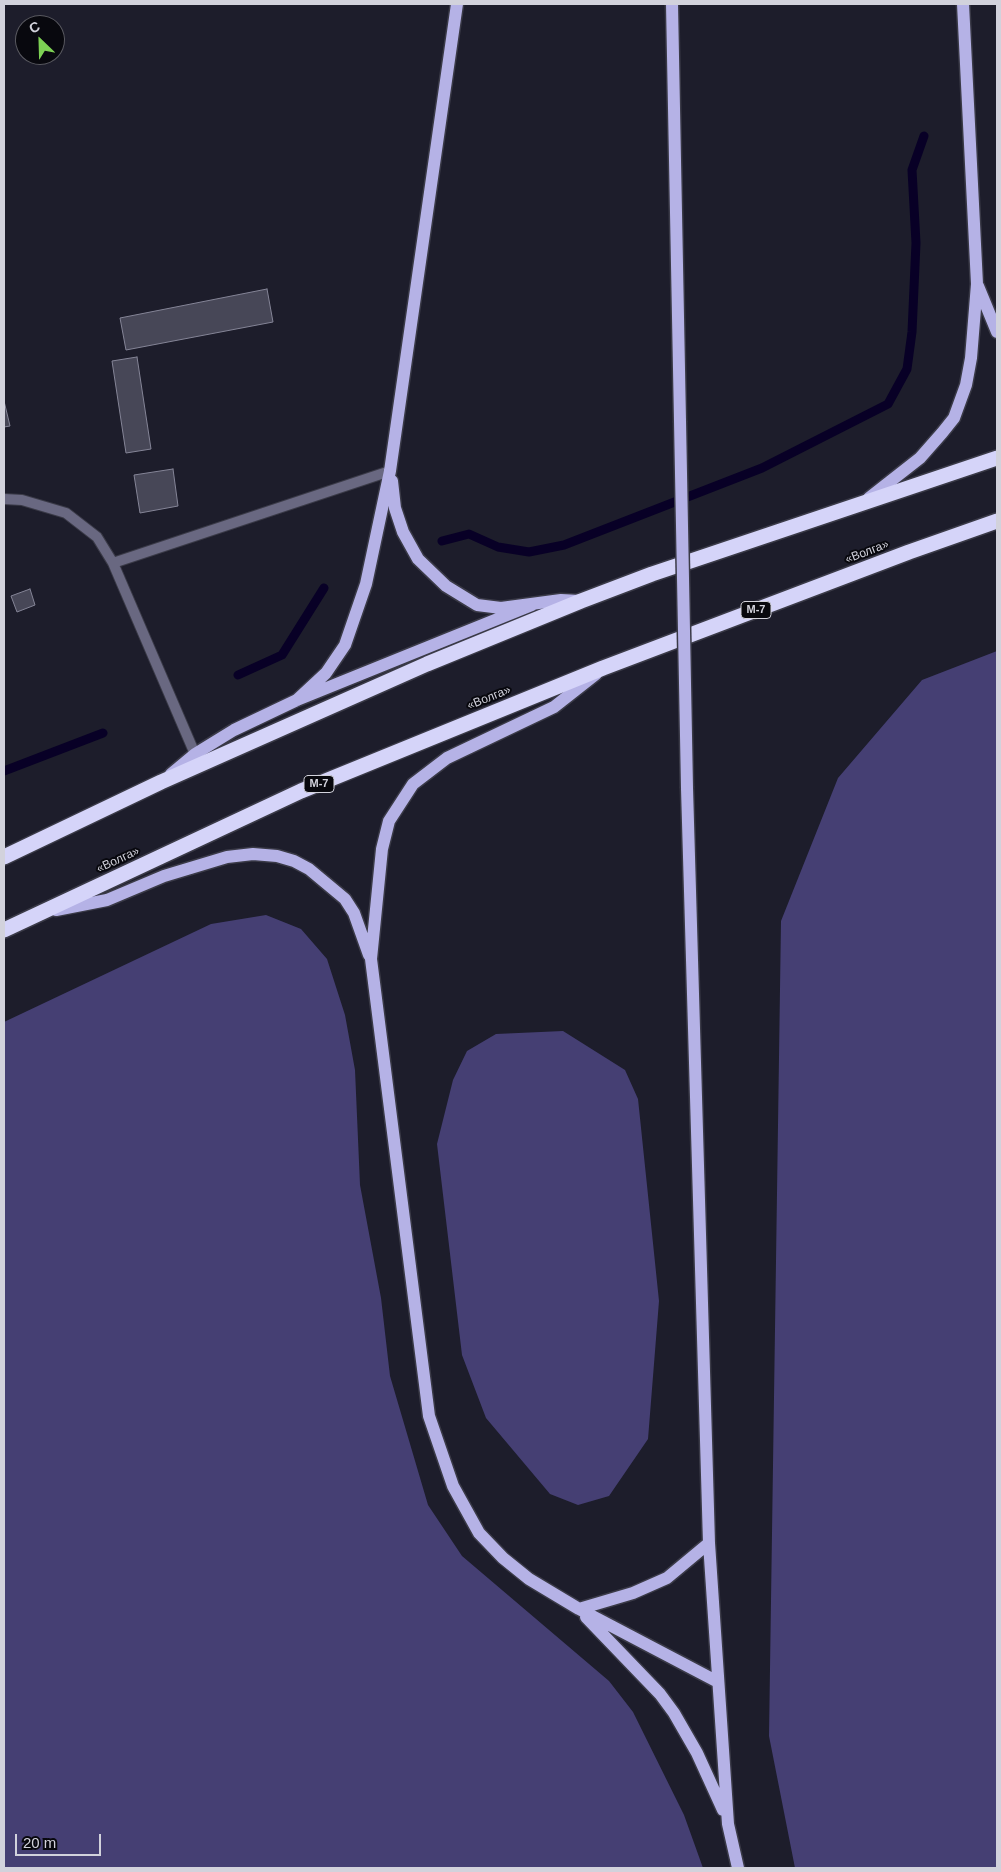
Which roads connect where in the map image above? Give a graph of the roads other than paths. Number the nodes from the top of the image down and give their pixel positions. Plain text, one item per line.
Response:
1 (457, 4) edge
2 (672, 4) edge
3 (963, 4) edge
4 (977, 284) junction
5 (997, 332) edge
6 (997, 458) edge
7 (390, 471) junction
8 (4, 499) edge
9 (862, 503) junction
10 (997, 521) edge
11 (113, 563) junction
12 (581, 601) junction
13 (532, 605) junction
14 (603, 668) junction
15 (297, 700) junction
16 (195, 754) junction
17 (161, 782) junction
18 (4, 857) edge
19 (42, 913) junction
20 (4, 930) edge
21 (371, 959) junction
22 (709, 1543) junction
23 (579, 1610) junction
24 (718, 1682) junction
25 (728, 1824) junction
26 (738, 1868) edge

1 - 7 main road
2 - 22 main road, bridge
3 - 4 main road
4 - 5 main road
4 - 9 main road
6 - 9 highway
7 - 11 lane
7 - 13 main road
7 - 15 main road
8 - 11 lane
9 - 12 highway
10 - 14 highway, «Волга» / М-7
11 - 16 lane
12 - 13 main road
12 - 17 highway
13 - 15 main road
14 - 19 highway, «Волга» / М-7
14 - 21 main road
15 - 16 main road
16 - 17 main road
17 - 18 highway
19 - 20 highway, «Волга» / М-7
19 - 21 main road
21 - 23 main road
22 - 23 main road
22 - 24 main road
23 - 24 main road
23 - 25 main road
24 - 25 main road
25 - 26 main road

